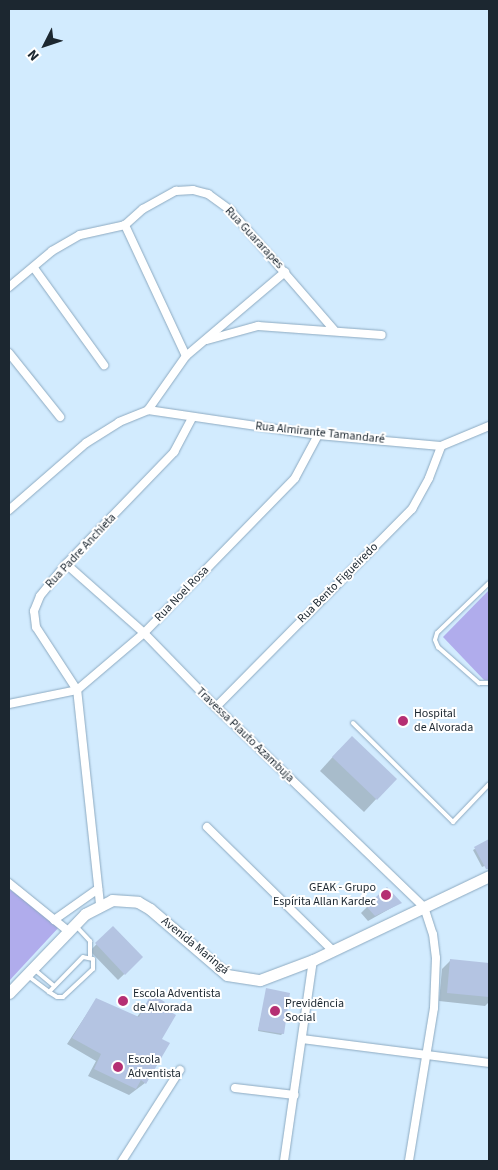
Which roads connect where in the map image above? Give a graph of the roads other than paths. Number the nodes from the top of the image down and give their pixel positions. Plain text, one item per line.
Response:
1 (125, 226) junction
2 (34, 268) junction
3 (285, 272) junction
4 (9, 287) edge
5 (334, 330) junction
6 (382, 336) dead end
7 (202, 342) junction
8 (9, 353) edge
9 (186, 356) junction
10 (104, 365) dead end
11 (148, 410) junction
12 (60, 416) dead end
13 (192, 418) junction
14 (489, 426) edge
15 (318, 435) junction
16 (441, 446) junction
17 (9, 510) edge
18 (66, 564) junction
19 (489, 583) edge
20 (144, 634) junction
21 (489, 684) edge
22 (77, 690) junction
23 (9, 704) edge
24 (216, 707) junction
25 (353, 723) dead end
26 (489, 784) edge
27 (207, 827) dead end
28 (489, 876) edge
29 (9, 883) edge
30 (98, 889) junction
31 (100, 904) junction
32 (424, 907) junction
33 (54, 920) junction
34 (71, 928) junction
35 (332, 950) junction
36 (90, 956) junction
37 (313, 960) junction
38 (29, 972) junction
39 (54, 986) junction
40 (49, 992) junction
41 (9, 993) edge
42 (302, 1039) junction
43 (428, 1054) junction
44 (489, 1063) edge
45 (180, 1070) dead end
46 (235, 1088) dead end
47 (295, 1094) junction
48 (123, 1159) edge
49 (133, 1161) edge
50 (284, 1161) edge
51 (409, 1161) edge

1 - 2 street
1 - 3 street, Rua Guararapes
1 - 9 street
2 - 4 street
2 - 10 street
3 - 5 street, Rua Guararapes
3 - 7 street
5 - 6 street
5 - 7 street
7 - 9 street
8 - 12 street
9 - 11 street
11 - 13 street, Rua Almirante Tamandaré
11 - 17 street
13 - 15 street, Rua Almirante Tamandaré
13 - 18 street, Rua Padre Anchieta
14 - 16 street, Rua Almirante Tamandaré
15 - 16 street, Rua Almirante Tamandaré
15 - 20 street, Rua Noel Rosa
16 - 24 street, Rua Bento Figueiredo
18 - 20 street, Travessa Plauto Azambuja
18 - 22 street, Rua Padre Anchieta
19 - 21 lane
20 - 22 street, Rua Noel Rosa
20 - 24 street, Travessa Plauto Azambuja
22 - 23 street, Rua Noel Rosa
22 - 30 street, Rua Padre Anchieta
24 - 32 street, Travessa Plauto Azambuja
25 - 26 lane
27 - 35 street
28 - 32 main road, Avenida Maringá
29 - 33 street
30 - 31 street, Rua Padre Anchieta
30 - 33 street
31 - 34 main road
31 - 37 main road, Avenida Maringá
32 - 35 main road, Avenida Maringá
32 - 43 street
33 - 34 street
34 - 36 lane
34 - 38 main road
35 - 37 main road, Avenida Maringá
36 - 39 lane
36 - 40 lane
37 - 42 street
38 - 39 lane
38 - 40 lane
38 - 41 main road
39 - 40 lane
42 - 43 street
42 - 47 street
43 - 44 street
43 - 51 street
45 - 48 street
46 - 47 street
47 - 50 street
48 - 49 street

